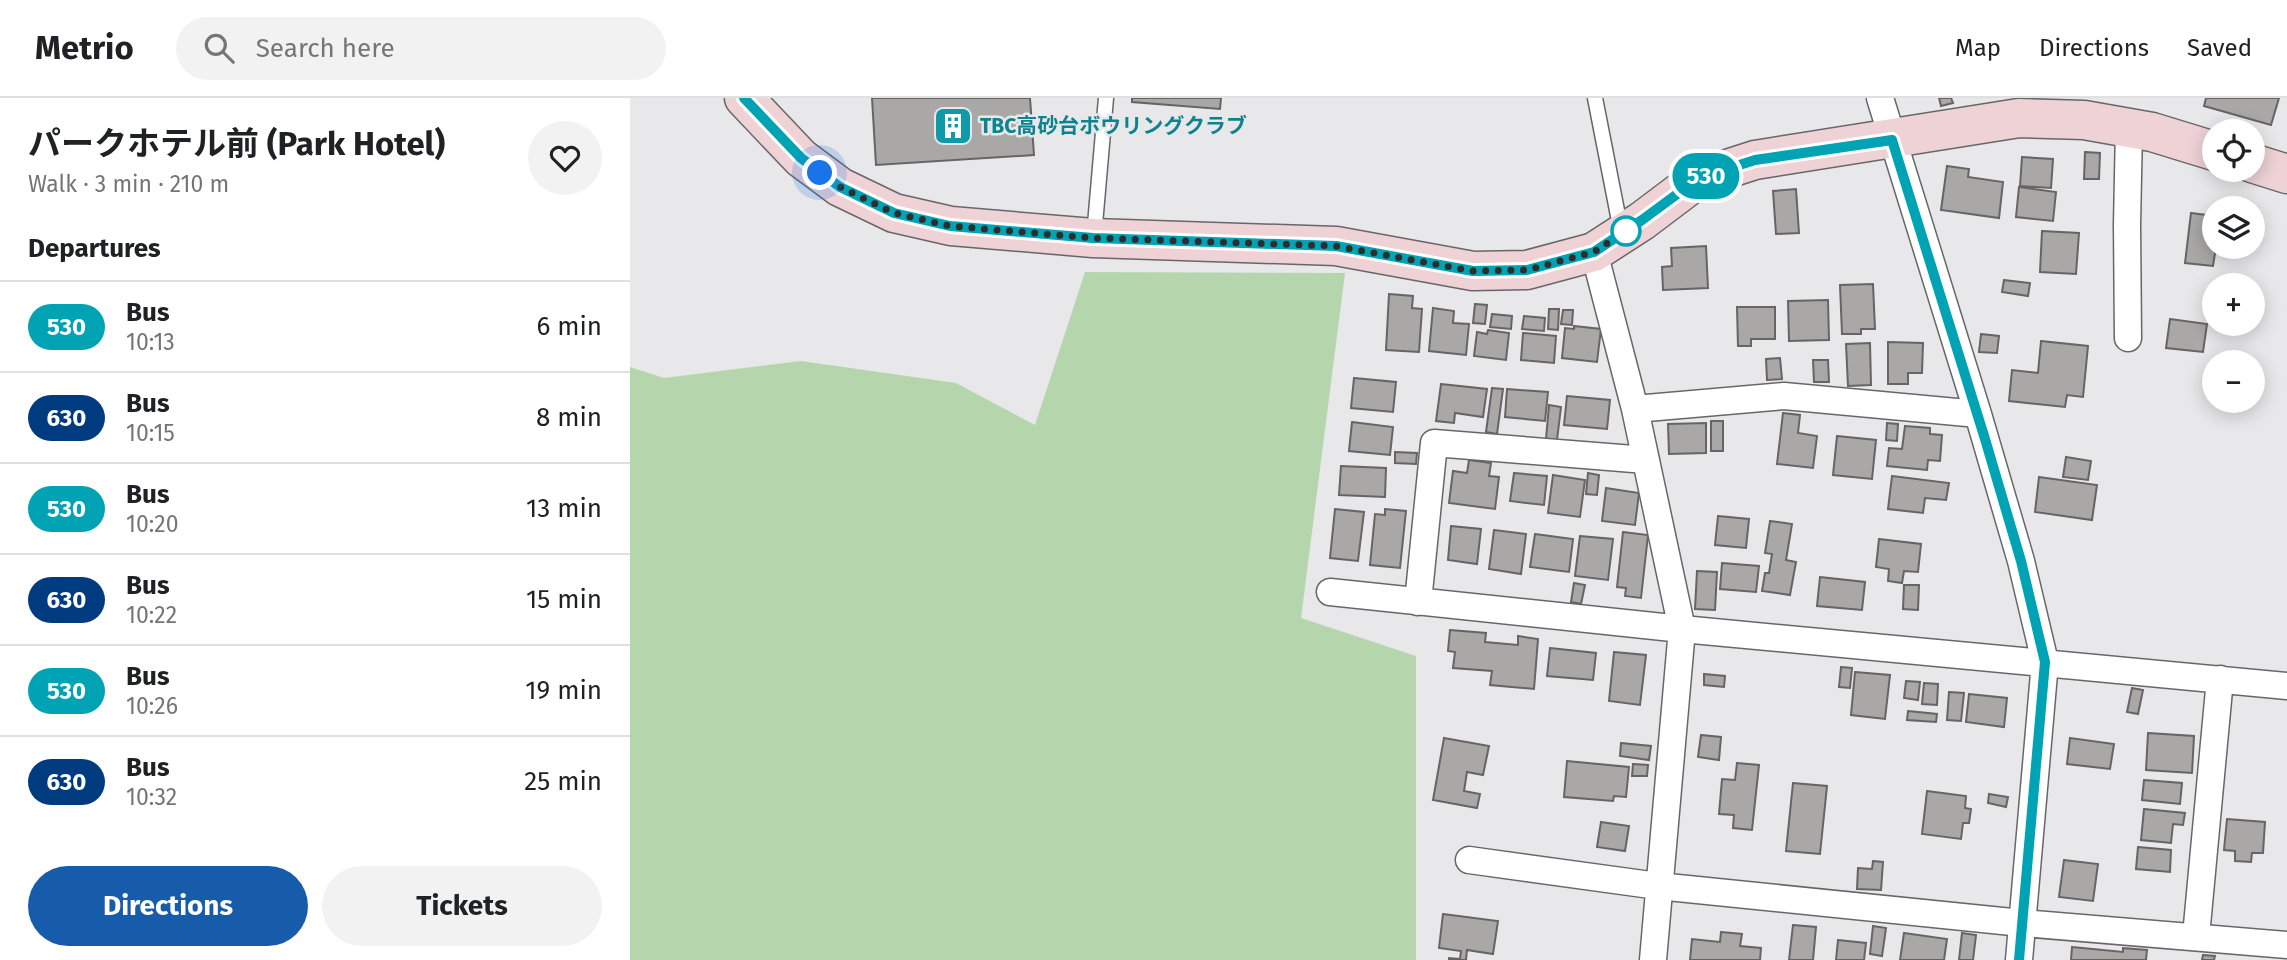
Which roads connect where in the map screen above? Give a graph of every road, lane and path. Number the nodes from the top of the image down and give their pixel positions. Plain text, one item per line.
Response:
1 (744, 98) edge
2 (1106, 98) edge
3 (1595, 98) edge
4 (1880, 98) edge
5 (2129, 128) junction
6 (1892, 140) junction
7 (2202, 147) edge
8 (2265, 167) edge
9 (2287, 174) edge
10 (1093, 238) junction
11 (1608, 243) junction
12 (2128, 338) dead end
13 (1635, 409) junction
14 (1978, 414) junction
15 (1646, 460) junction
16 (1330, 592) dead end
17 (1418, 602) junction
18 (1682, 628) junction
19 (2045, 662) junction
20 (2220, 679) junction
21 (2287, 685) edge
22 (1469, 860) dead end
23 (1658, 886) junction
24 (2022, 923) junction
25 (2196, 936) junction
26 (2287, 945) edge
27 (1653, 960) edge
28 (2019, 960) edge

1 - 10 street
2 - 10 lane
3 - 11 lane
4 - 6 street
5 - 6 street
5 - 7 street
5 - 12 street
6 - 11 street
6 - 14 street
8 - 9 street
10 - 11 street
11 - 13 street
13 - 14 street
13 - 15 street
14 - 19 street
15 - 17 street
15 - 18 street
16 - 17 street
17 - 18 street
18 - 19 street
18 - 23 street
19 - 20 street
19 - 24 street
20 - 21 street
20 - 25 street
22 - 23 street
23 - 24 street
23 - 27 street
24 - 25 street
24 - 28 street
25 - 26 street

